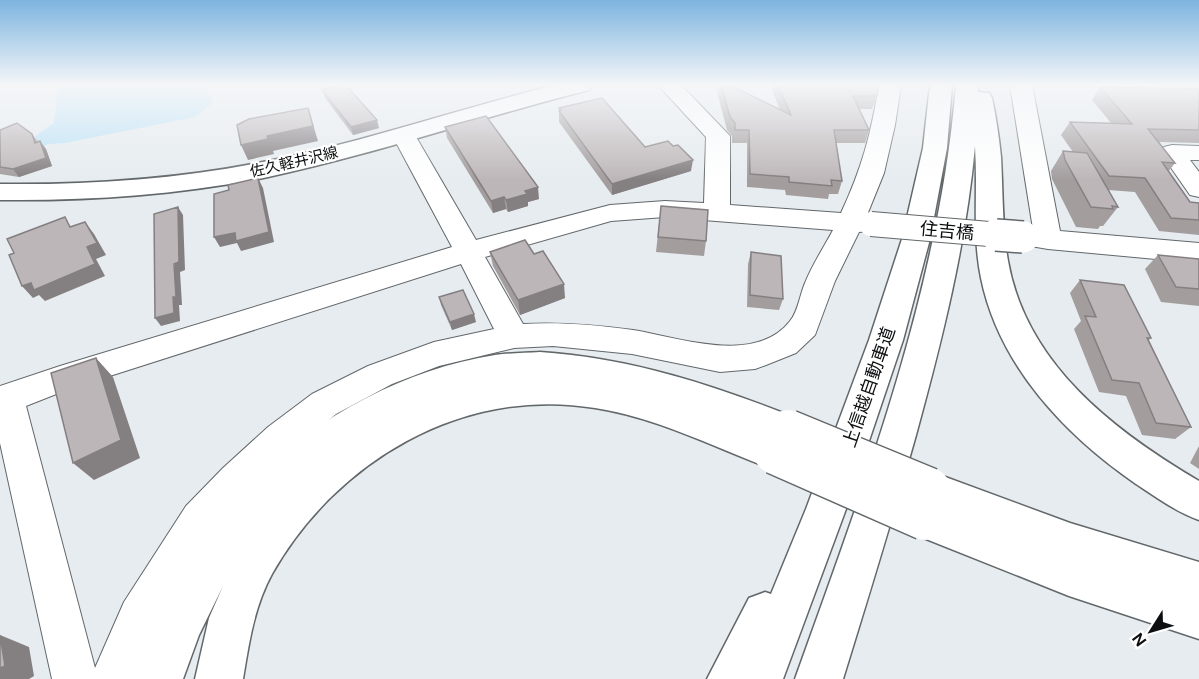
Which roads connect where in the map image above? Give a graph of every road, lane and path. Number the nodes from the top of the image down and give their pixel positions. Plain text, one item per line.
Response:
1 (469, 117) edge
2 (699, 117) edge
3 (885, 117) edge
4 (938, 117) edge
5 (965, 117) edge
6 (983, 117) edge
7 (1024, 117) edge
8 (404, 135) junction
9 (1199, 153) edge
10 (1199, 189) edge
11 (0, 192) edge
12 (717, 211) junction
13 (861, 223) junction
14 (915, 239) junction
15 (1036, 239) junction
16 (468, 252) junction
17 (1199, 253) edge
18 (514, 336) junction
19 (4, 400) edge
20 (782, 442) junction
21 (1199, 502) edge
22 (927, 504) junction
23 (1199, 584) edge
24 (1199, 617) edge
25 (75, 679) edge
26 (113, 679) edge
27 (159, 679) edge
28 (219, 679) edge
29 (731, 679) edge
30 (759, 679) edge
31 (819, 679) edge

1 - 8 main road, 佐久軽井沢線
2 - 12 street
3 - 13 street
4 - 14 main road, 上信越自動車道
5 - 31 main road, 上信越自動車道
6 - 21 main road
7 - 15 street
8 - 11 main road, 佐久軽井沢線
8 - 16 street
9 - 10 street
12 - 13 street, 住吉橋
12 - 16 street, 住吉橋
13 - 15 street, 住吉橋, bridge
13 - 18 street
14 - 29 main road
14 - 30 main road, 上信越自動車道
15 - 17 street, 住吉橋
16 - 18 street
16 - 19 street, 住吉橋
18 - 26 street
19 - 25 street
20 - 22 main road, bridge
20 - 27 main road
20 - 28 main road
22 - 23 main road
22 - 24 main road

